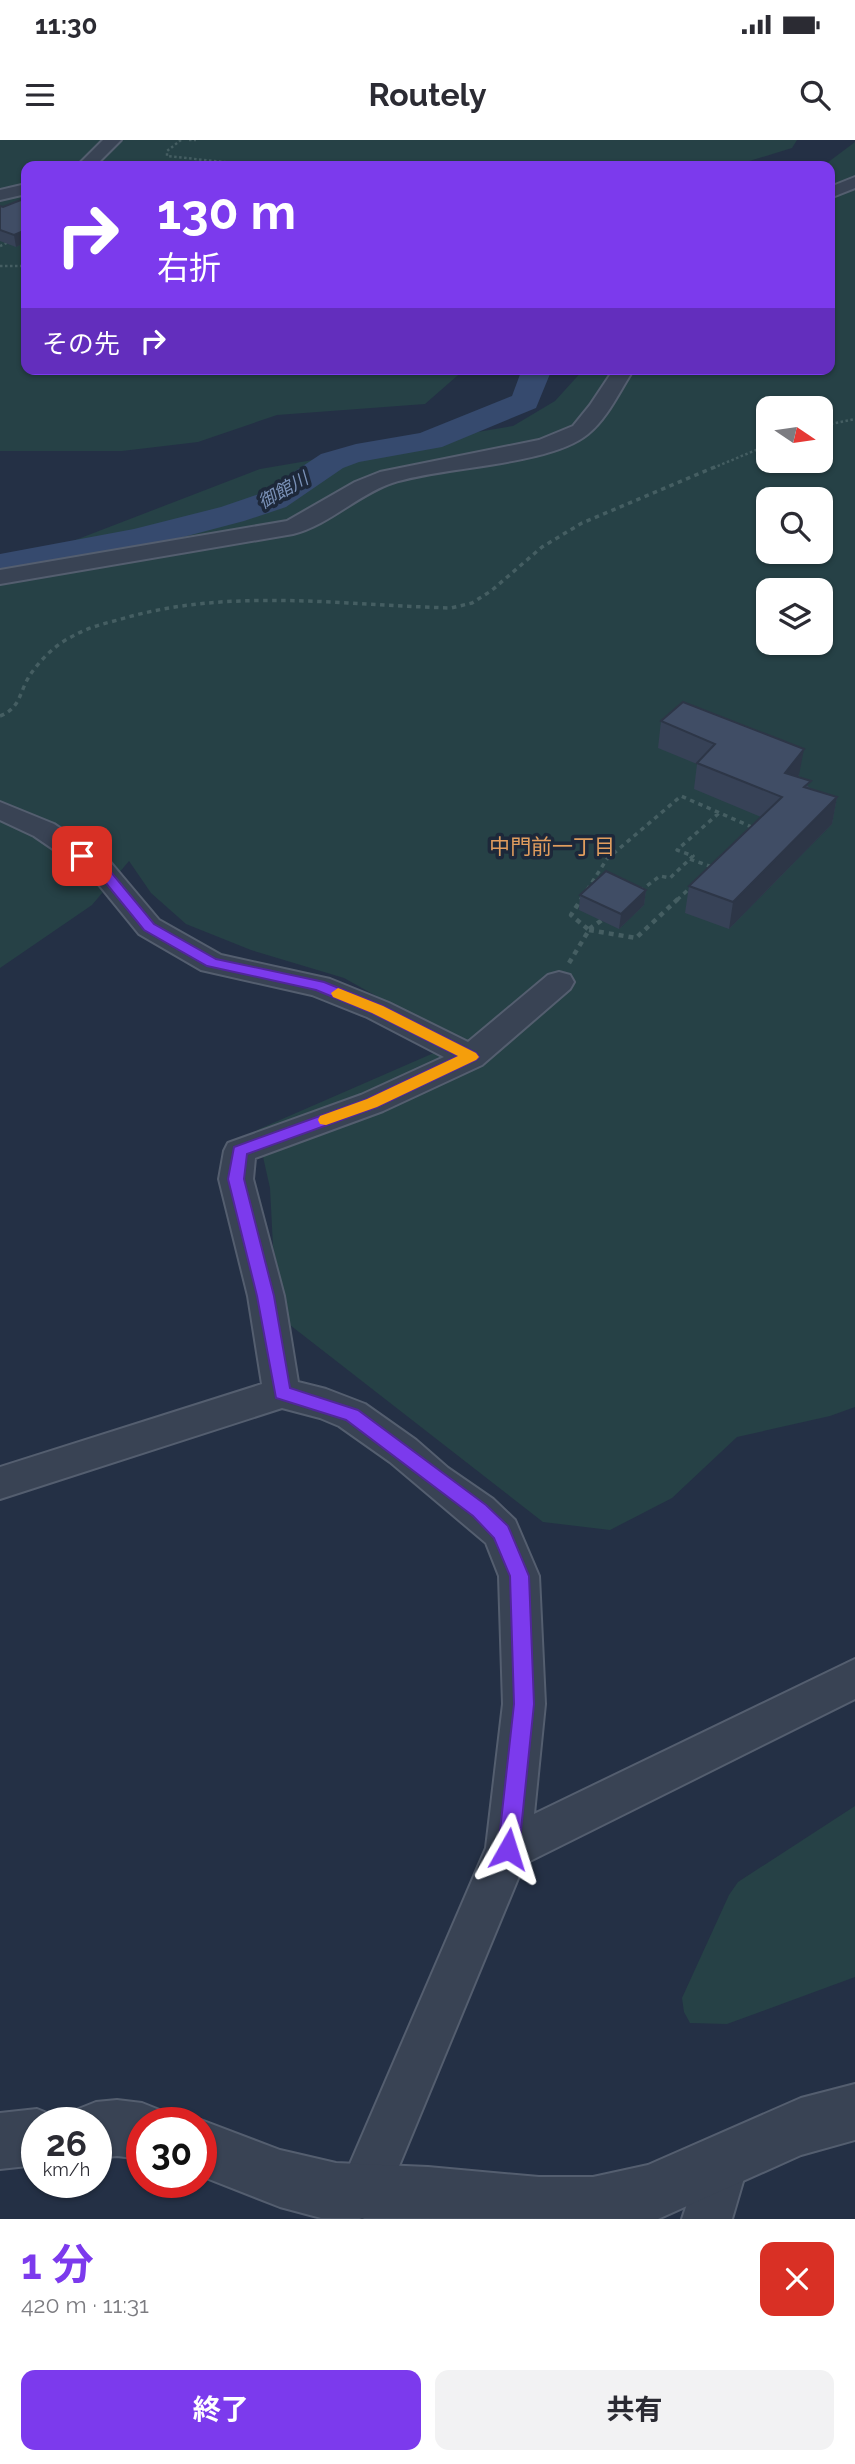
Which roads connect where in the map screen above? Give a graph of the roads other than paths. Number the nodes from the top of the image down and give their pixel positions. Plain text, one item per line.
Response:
1 (113, 140) edge
2 (90, 161) edge
3 (855, 182) edge
4 (21, 190) edge
5 (835, 191) edge
6 (0, 195) edge
7 (621, 375) edge
8 (0, 577) edge
9 (0, 810) edge
10 (559, 982) road end
11 (471, 1057) junction
12 (282, 1393) junction
13 (0, 1483) edge
14 (855, 1678) edge
15 (508, 1849) junction
16 (855, 2112) edge
17 (21, 2139) edge
18 (0, 2141) edge
19 (217, 2154) edge
20 (724, 2161) junction
21 (362, 2194) junction
22 (707, 2219) edge

1 - 2 street
3 - 5 street
4 - 6 street
7 - 8 street
9 - 11 street
10 - 11 street
11 - 12 street
12 - 13 street
12 - 15 street
14 - 15 street
15 - 21 street
16 - 20 street
17 - 18 street
19 - 21 street
20 - 21 street
20 - 22 street

